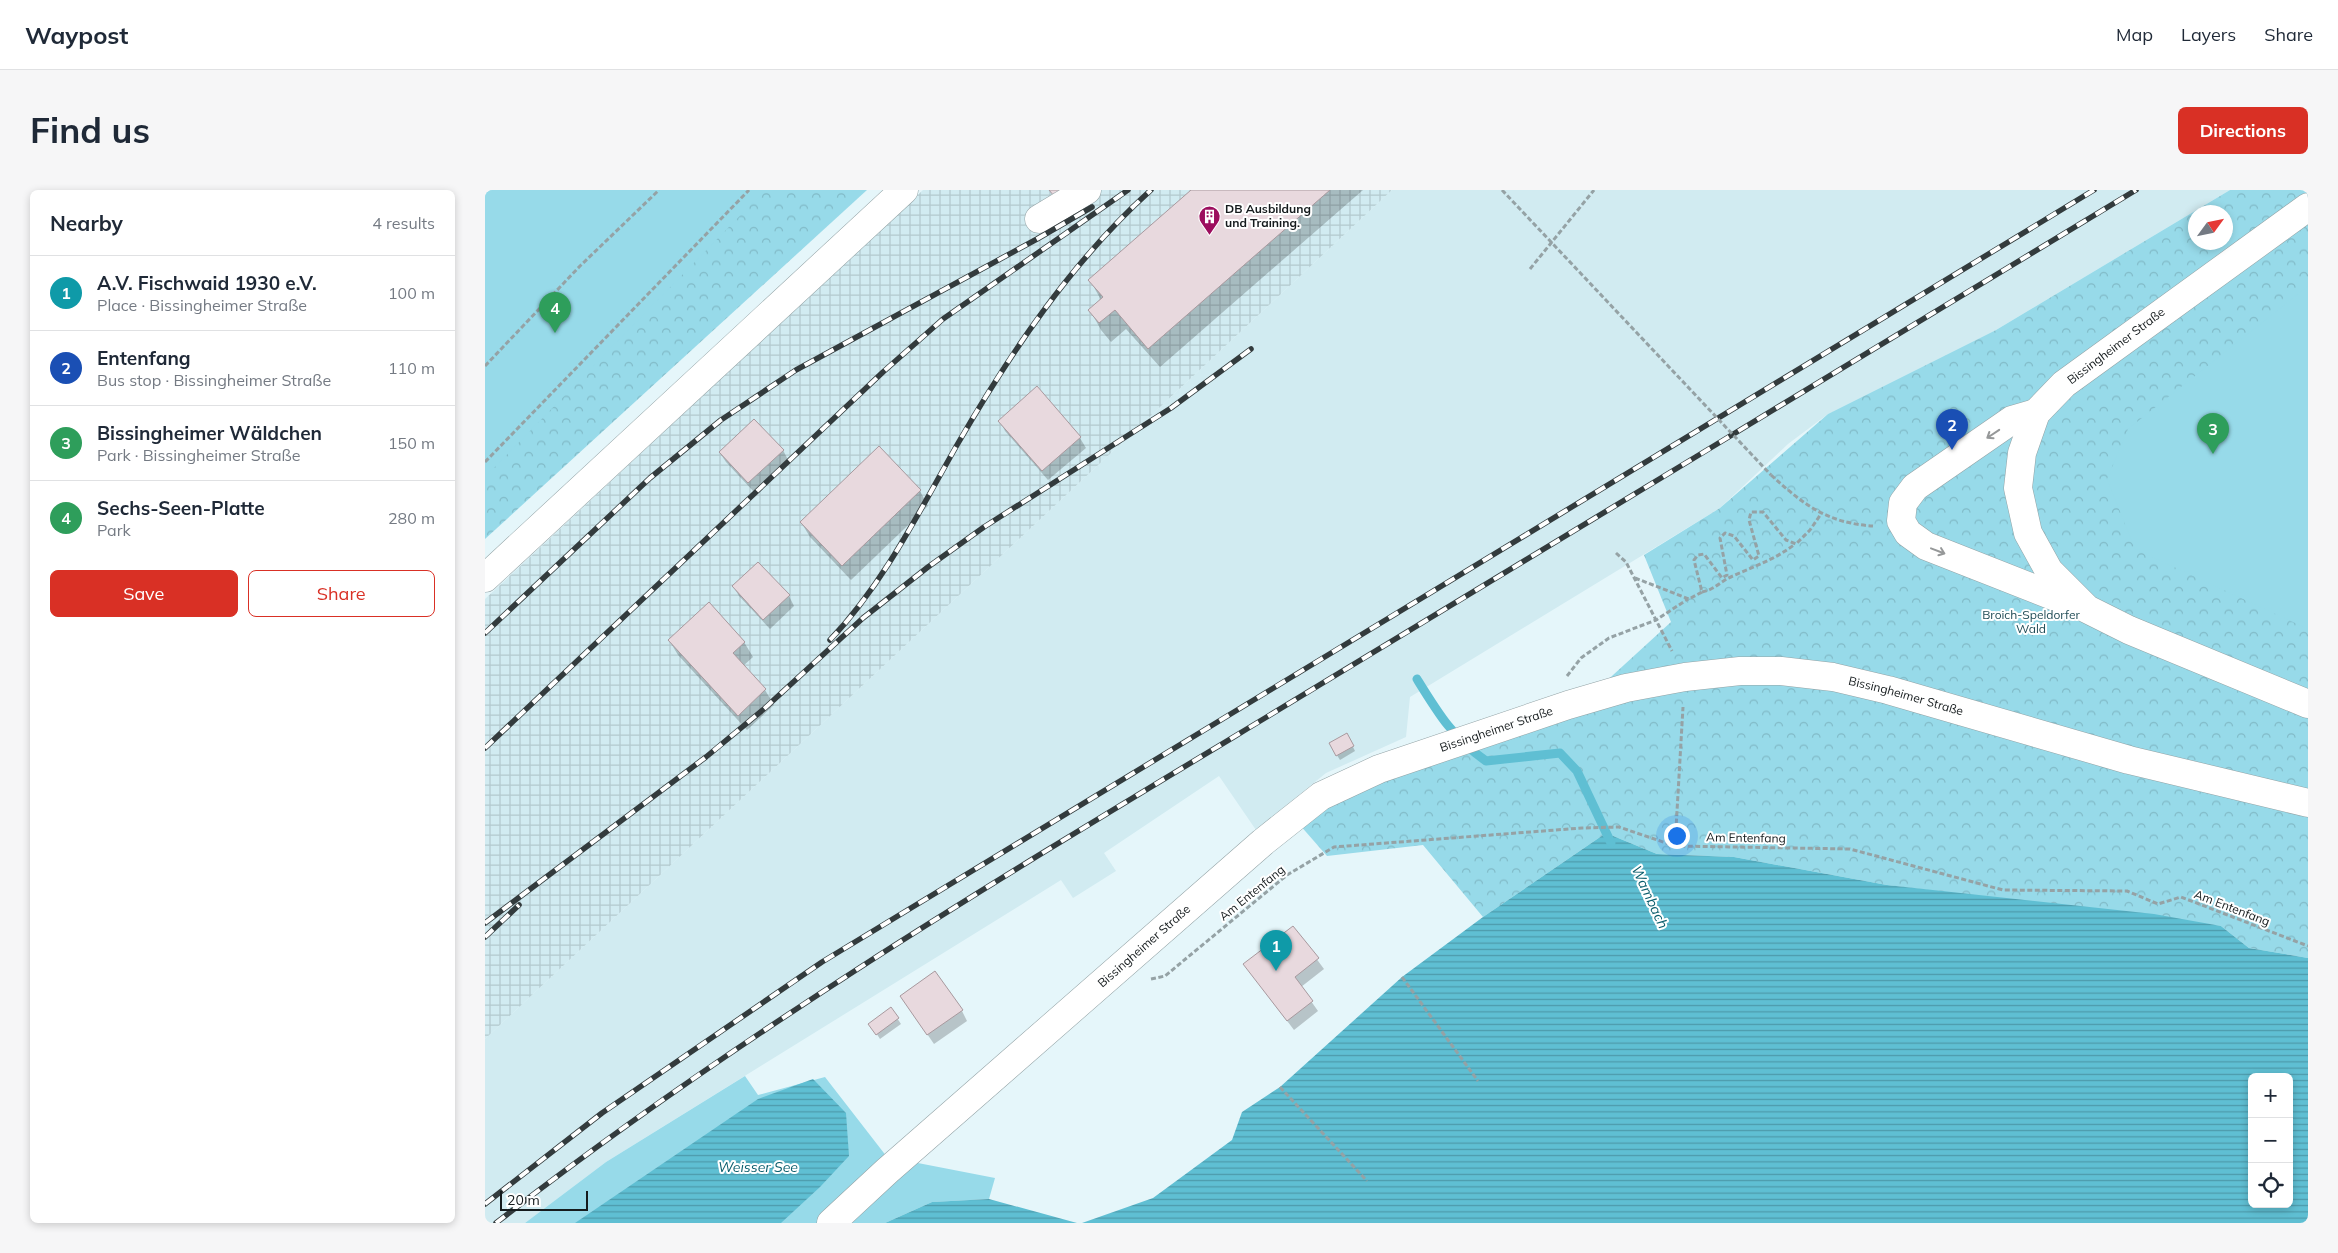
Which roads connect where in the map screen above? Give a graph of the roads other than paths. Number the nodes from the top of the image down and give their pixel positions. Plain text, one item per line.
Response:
1 (904, 190) edge
2 (1087, 190) edge
3 (2308, 207) edge
4 (1039, 219) dead end
5 (2036, 413) junction
6 (485, 578) edge
7 (2087, 609) junction
8 (2308, 704) edge
9 (2308, 803) edge
10 (831, 1223) edge

1 - 6 street
2 - 4 street
3 - 5 street, Bissingheimer Straße
5 - 7 street, Bissingheimer Straße
5 -> 7 street
7 - 8 street, Bissingheimer Straße
9 - 10 street, Bissingheimer Straße

